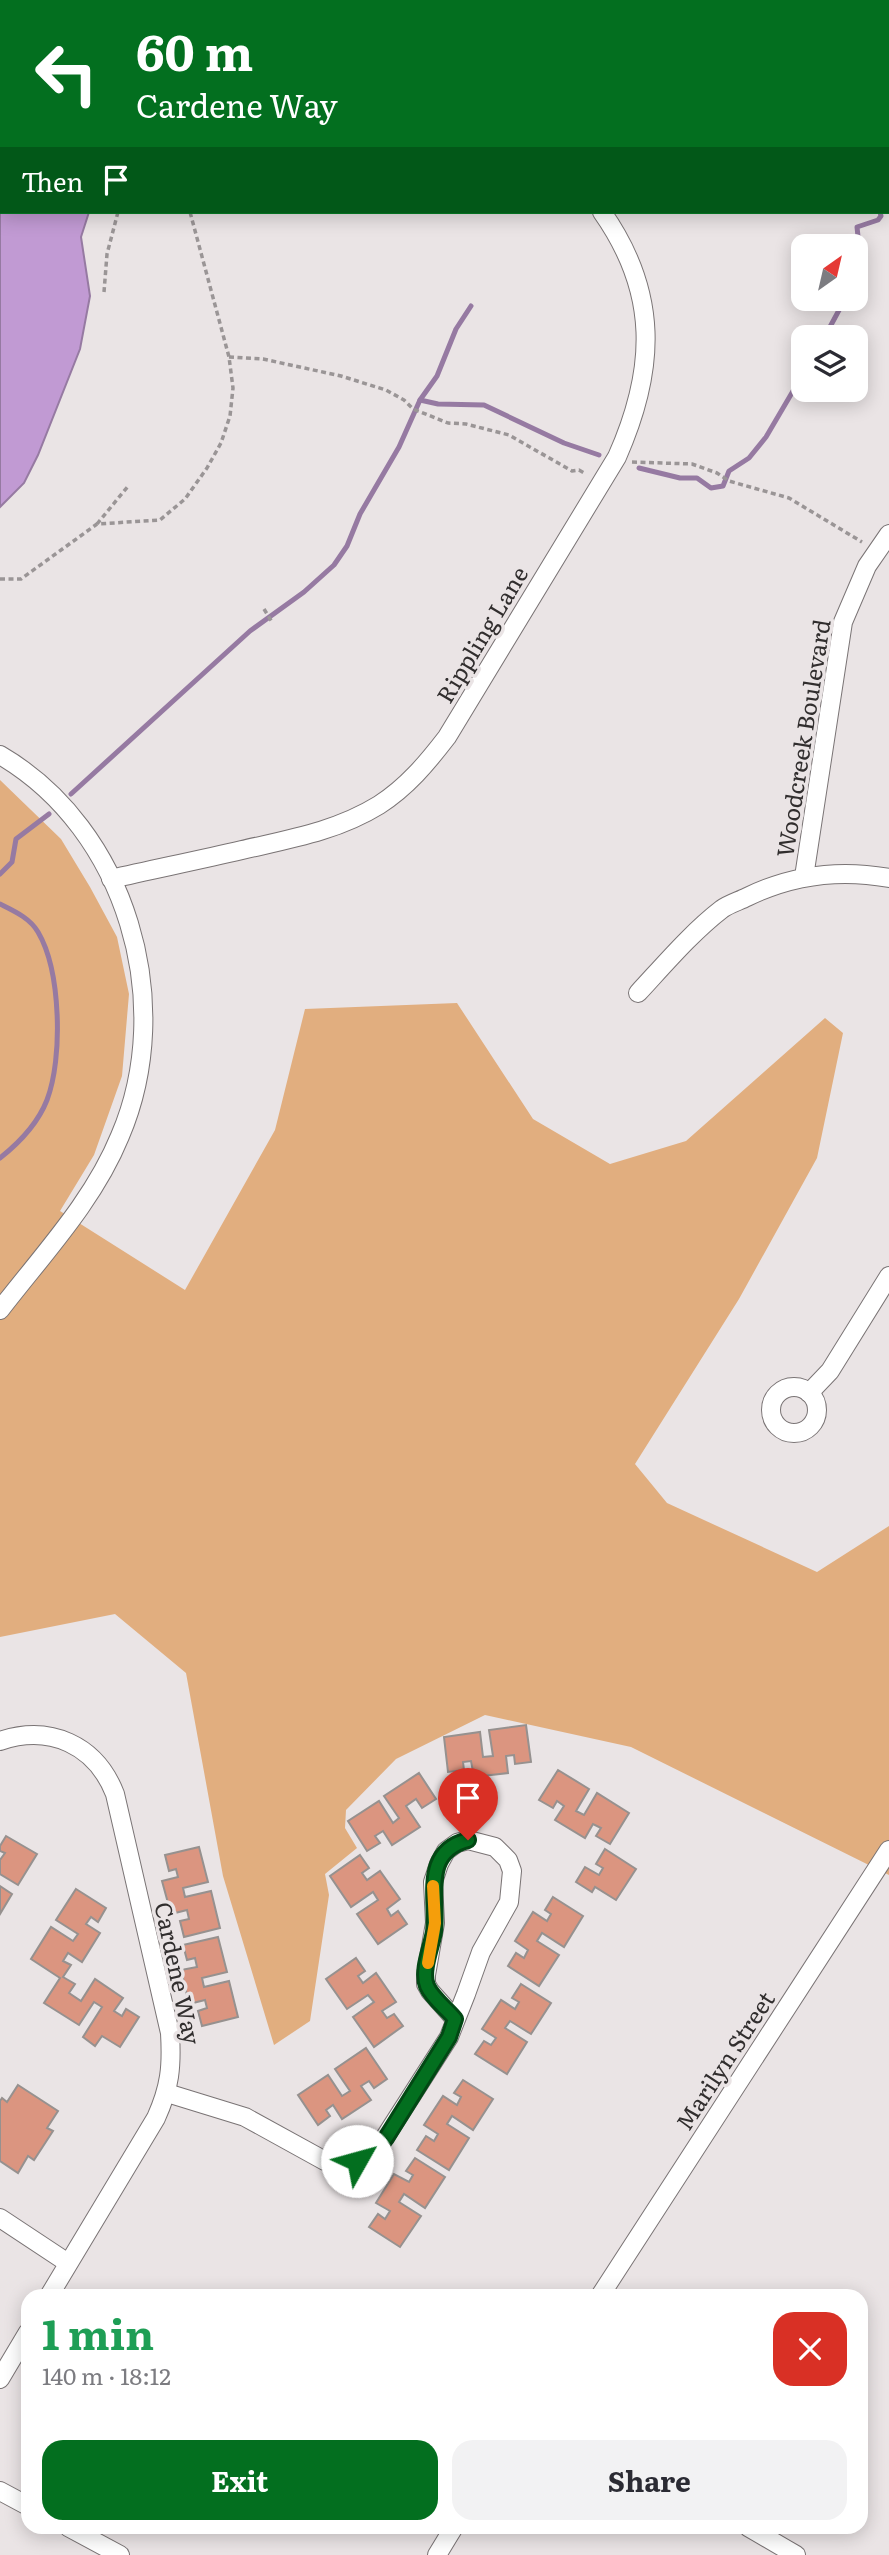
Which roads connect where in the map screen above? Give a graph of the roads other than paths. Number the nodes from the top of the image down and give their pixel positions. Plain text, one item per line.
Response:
1 (603, 214) edge
2 (889, 534) edge
3 (0, 755) edge
4 (804, 877) junction
5 (889, 878) edge
6 (111, 879) junction
7 (638, 993) dead end
8 (889, 1276) edge
9 (0, 1310) edge
10 (809, 1393) dead end
11 (0, 1741) edge
12 (889, 1850) edge
13 (455, 2019) junction
14 (167, 2094) junction
15 (0, 2218) edge
16 (68, 2263) junction
17 (53, 2289) edge
18 (605, 2289) edge
19 (21, 2344) edge
20 (0, 2379) edge
21 (0, 2491) edge
22 (21, 2502) edge
23 (450, 2534) edge
24 (760, 2534) edge
25 (86, 2547) edge
26 (121, 2555) edge
27 (437, 2555) edge
28 (796, 2555) edge

1 - 6 street, Rippling Lane
2 - 4 street, Woodcreek Boulevard
3 - 6 street
4 - 5 street
4 - 7 street
6 - 9 street
8 - 10 street
11 - 14 street, Cardene Way
12 - 18 street, Marilyn Street
13 - 13 street
13 - 14 street
14 - 16 street, Cardene Way
15 - 16 street
16 - 17 street, Cardene Way
19 - 20 street
21 - 22 street
23 - 27 street
24 - 28 street
25 - 26 street

